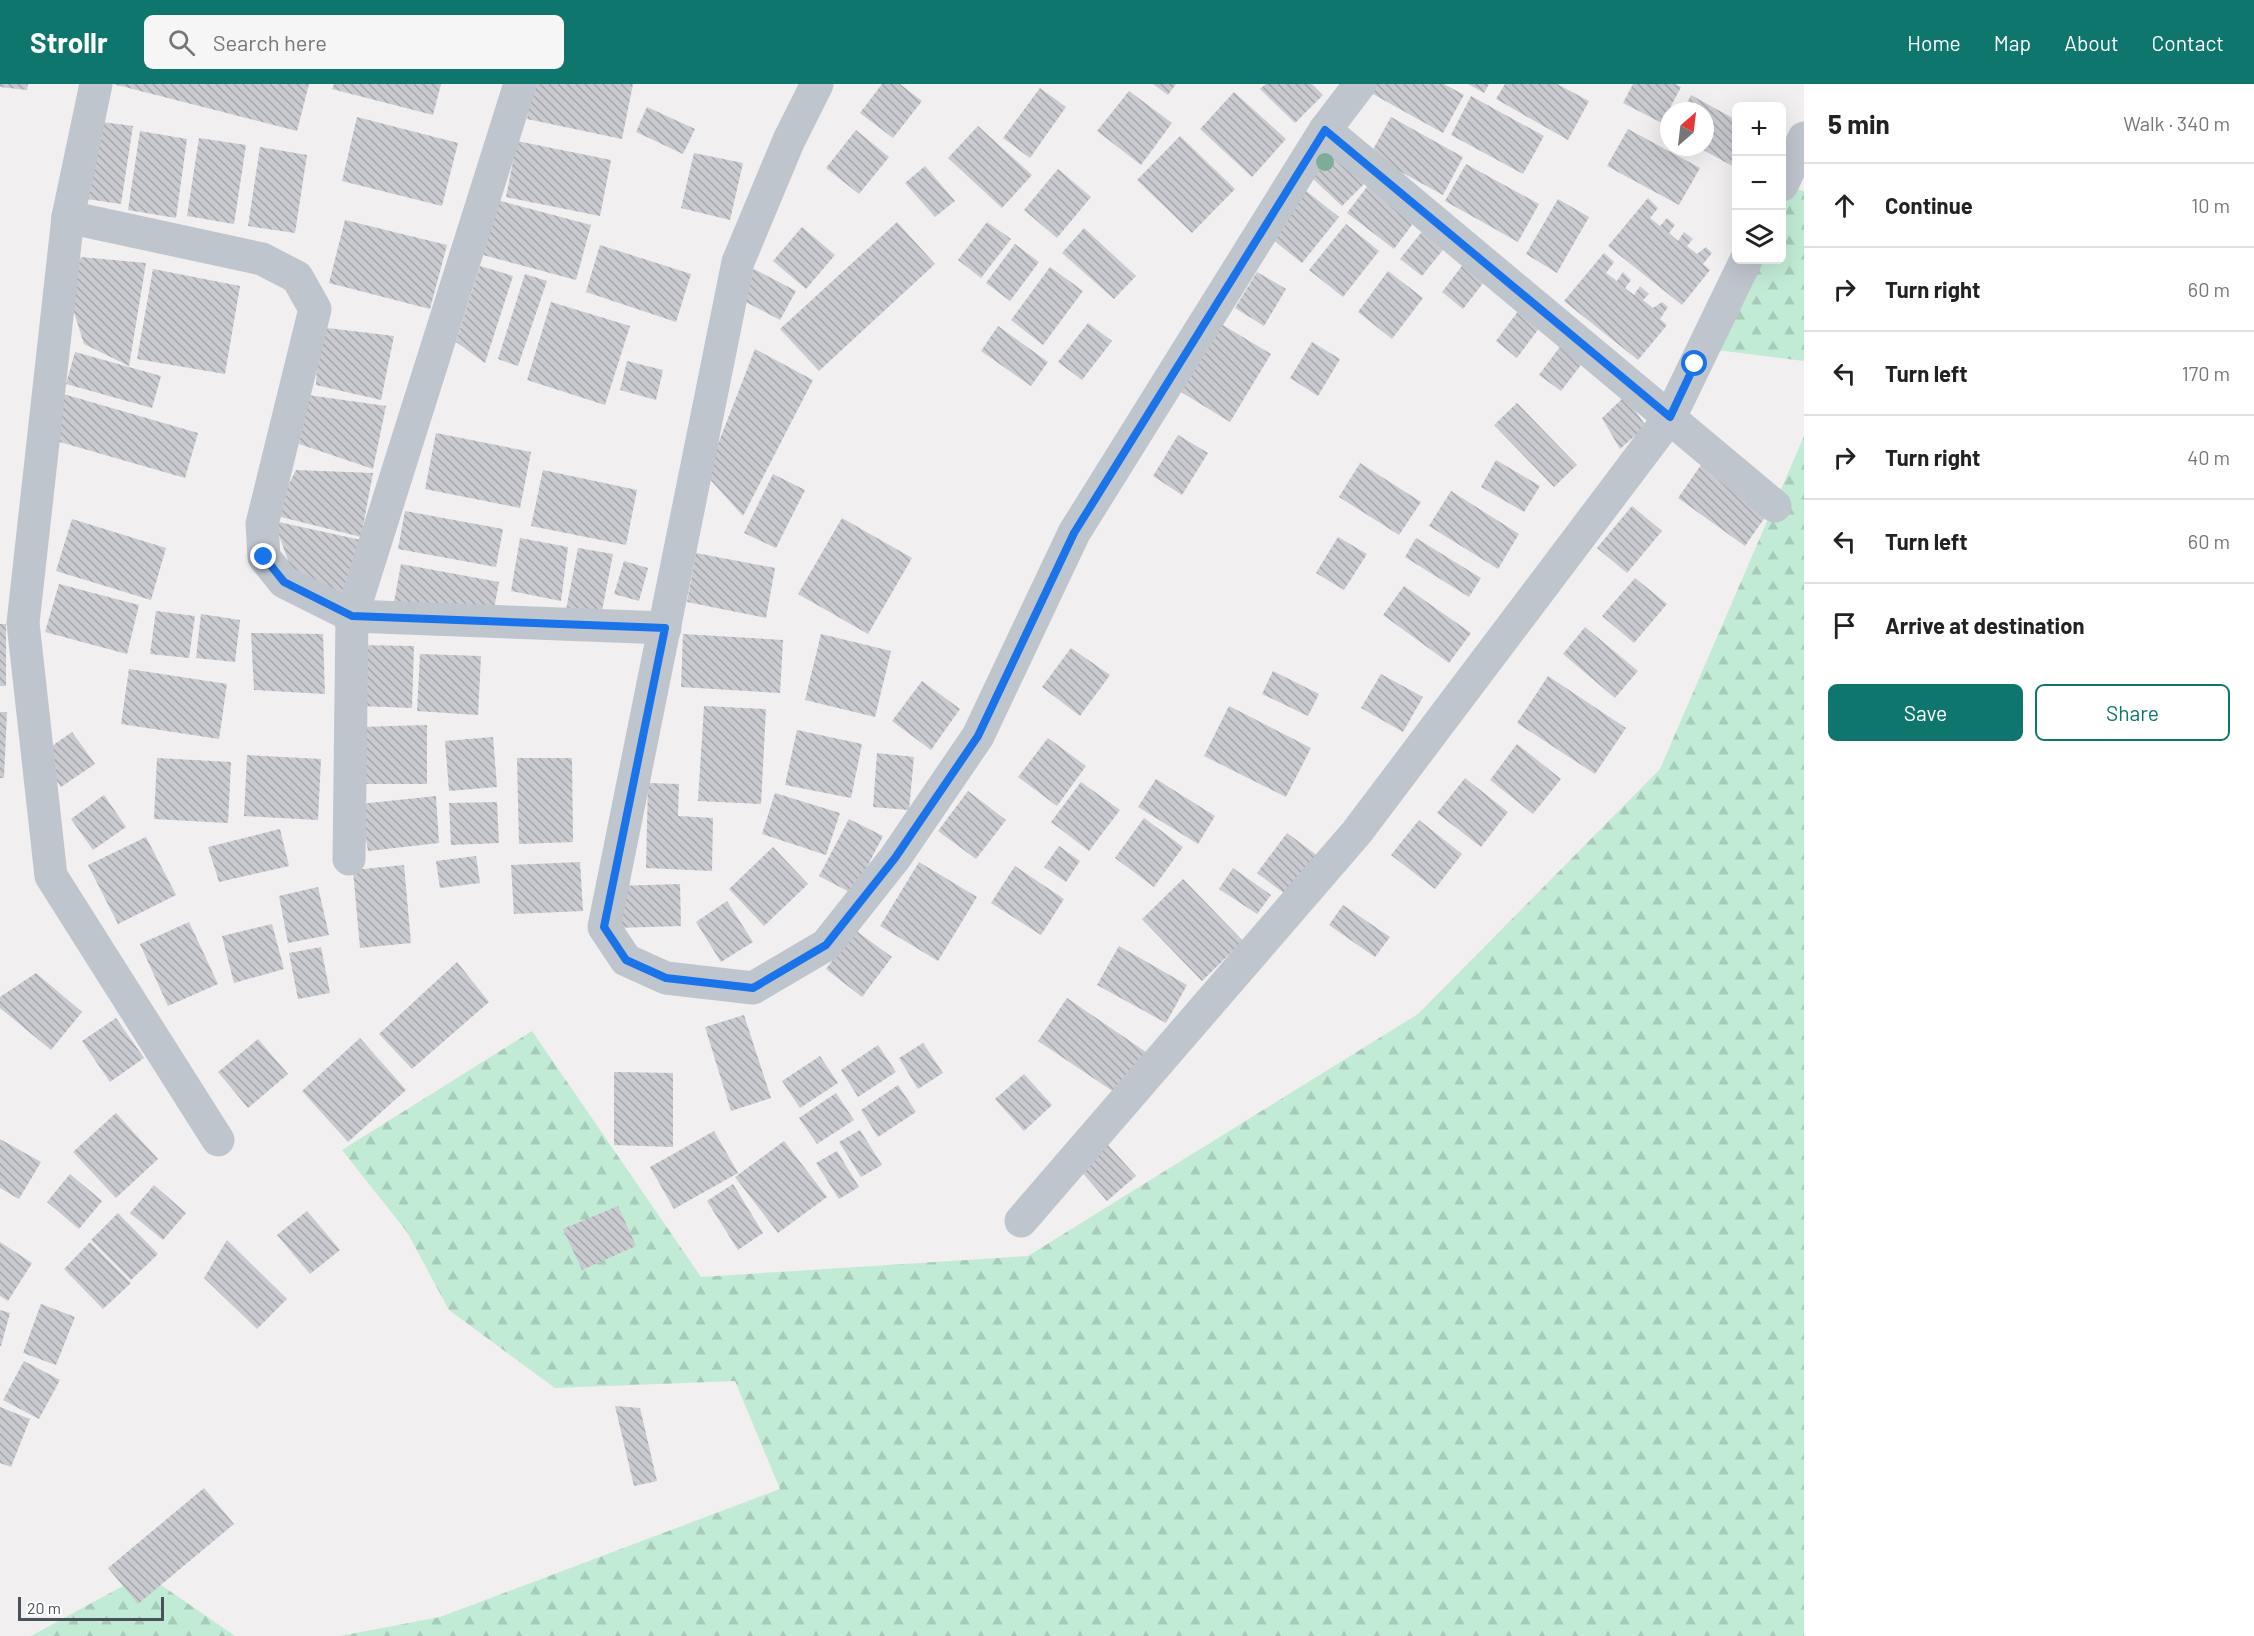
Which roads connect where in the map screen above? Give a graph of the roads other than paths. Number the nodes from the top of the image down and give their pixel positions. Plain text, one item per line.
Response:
1 (96, 84) edge
2 (520, 84) edge
3 (817, 84) edge
4 (1360, 84) edge
5 (1325, 130) junction
6 (1804, 138) edge
7 (1786, 176) edge
8 (68, 217) junction
9 (1744, 264) edge
10 (1670, 417) junction
11 (1775, 506) dead end
12 (352, 616) junction
13 (665, 628) junction
14 (349, 859) dead end
15 (218, 1140) dead end
16 (1021, 1221) dead end

1 - 8 street
2 - 12 street
3 - 13 street
4 - 5 street
5 - 10 street
5 - 13 street
6 - 7 street
8 - 12 street
8 - 15 street
9 - 10 street
10 - 11 street
10 - 16 street
12 - 13 street
12 - 14 street

